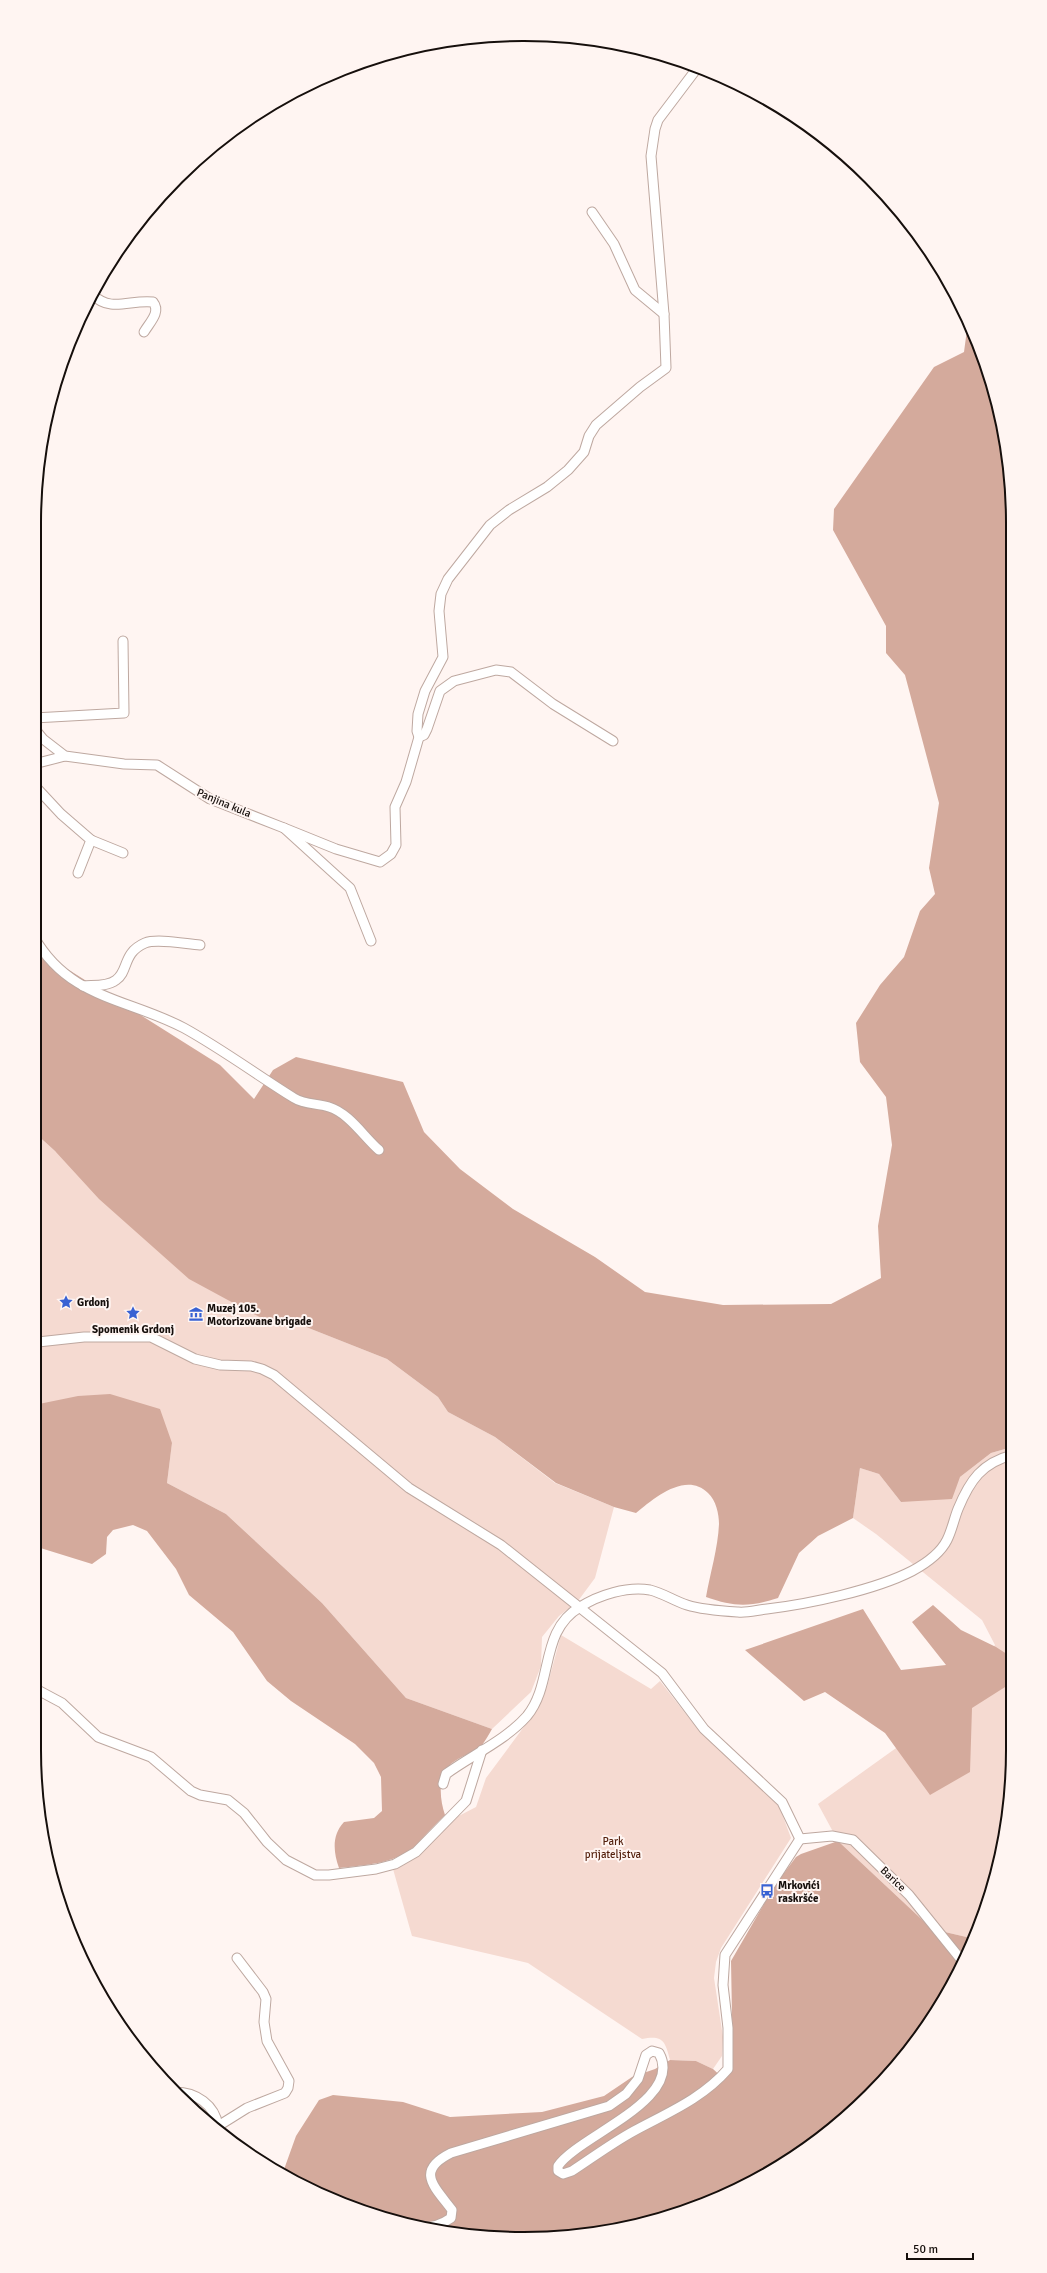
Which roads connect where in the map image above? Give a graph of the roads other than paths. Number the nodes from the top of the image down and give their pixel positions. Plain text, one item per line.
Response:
1 (694, 73) edge
2 (592, 212) dead end
3 (98, 298) edge
4 (664, 314) junction
5 (144, 332) dead end
6 (123, 640) dead end
7 (41, 718) edge
8 (41, 736) edge
9 (419, 737) junction
10 (613, 741) dead end
11 (65, 756) junction
12 (41, 762) edge
13 (41, 793) edge
14 (284, 828) junction
15 (90, 840) junction
16 (123, 853) dead end
17 (78, 873) dead end
18 (371, 941) dead end
19 (200, 945) dead end
20 (41, 947) edge
21 (81, 986) junction
22 (379, 1150) dead end
23 (41, 1342) edge
24 (1006, 1456) edge
25 (578, 1607) junction
26 (41, 1692) edge
27 (482, 1750) junction
28 (443, 1784) dead end
29 (800, 1839) junction
30 (959, 1957) edge
31 (237, 1958) dead end
32 (186, 2095) edge
33 (217, 2122) edge
34 (221, 2124) edge
35 (439, 2225) edge

1 - 4 street
2 - 4 street
3 - 5 street
4 - 9 street
6 - 7 street
8 - 11 street
9 - 10 street
9 - 14 street
11 - 12 street
11 - 14 street, Panjina kula
13 - 15 street
14 - 18 street, Panjina kula
15 - 16 street
15 - 17 street
19 - 21 street
20 - 21 street
21 - 22 street
23 - 25 street
24 - 25 street
25 - 27 street
25 - 29 street
26 - 27 street
27 - 28 street
29 - 30 street, Barice
29 - 35 street
31 - 34 street
32 - 33 street

